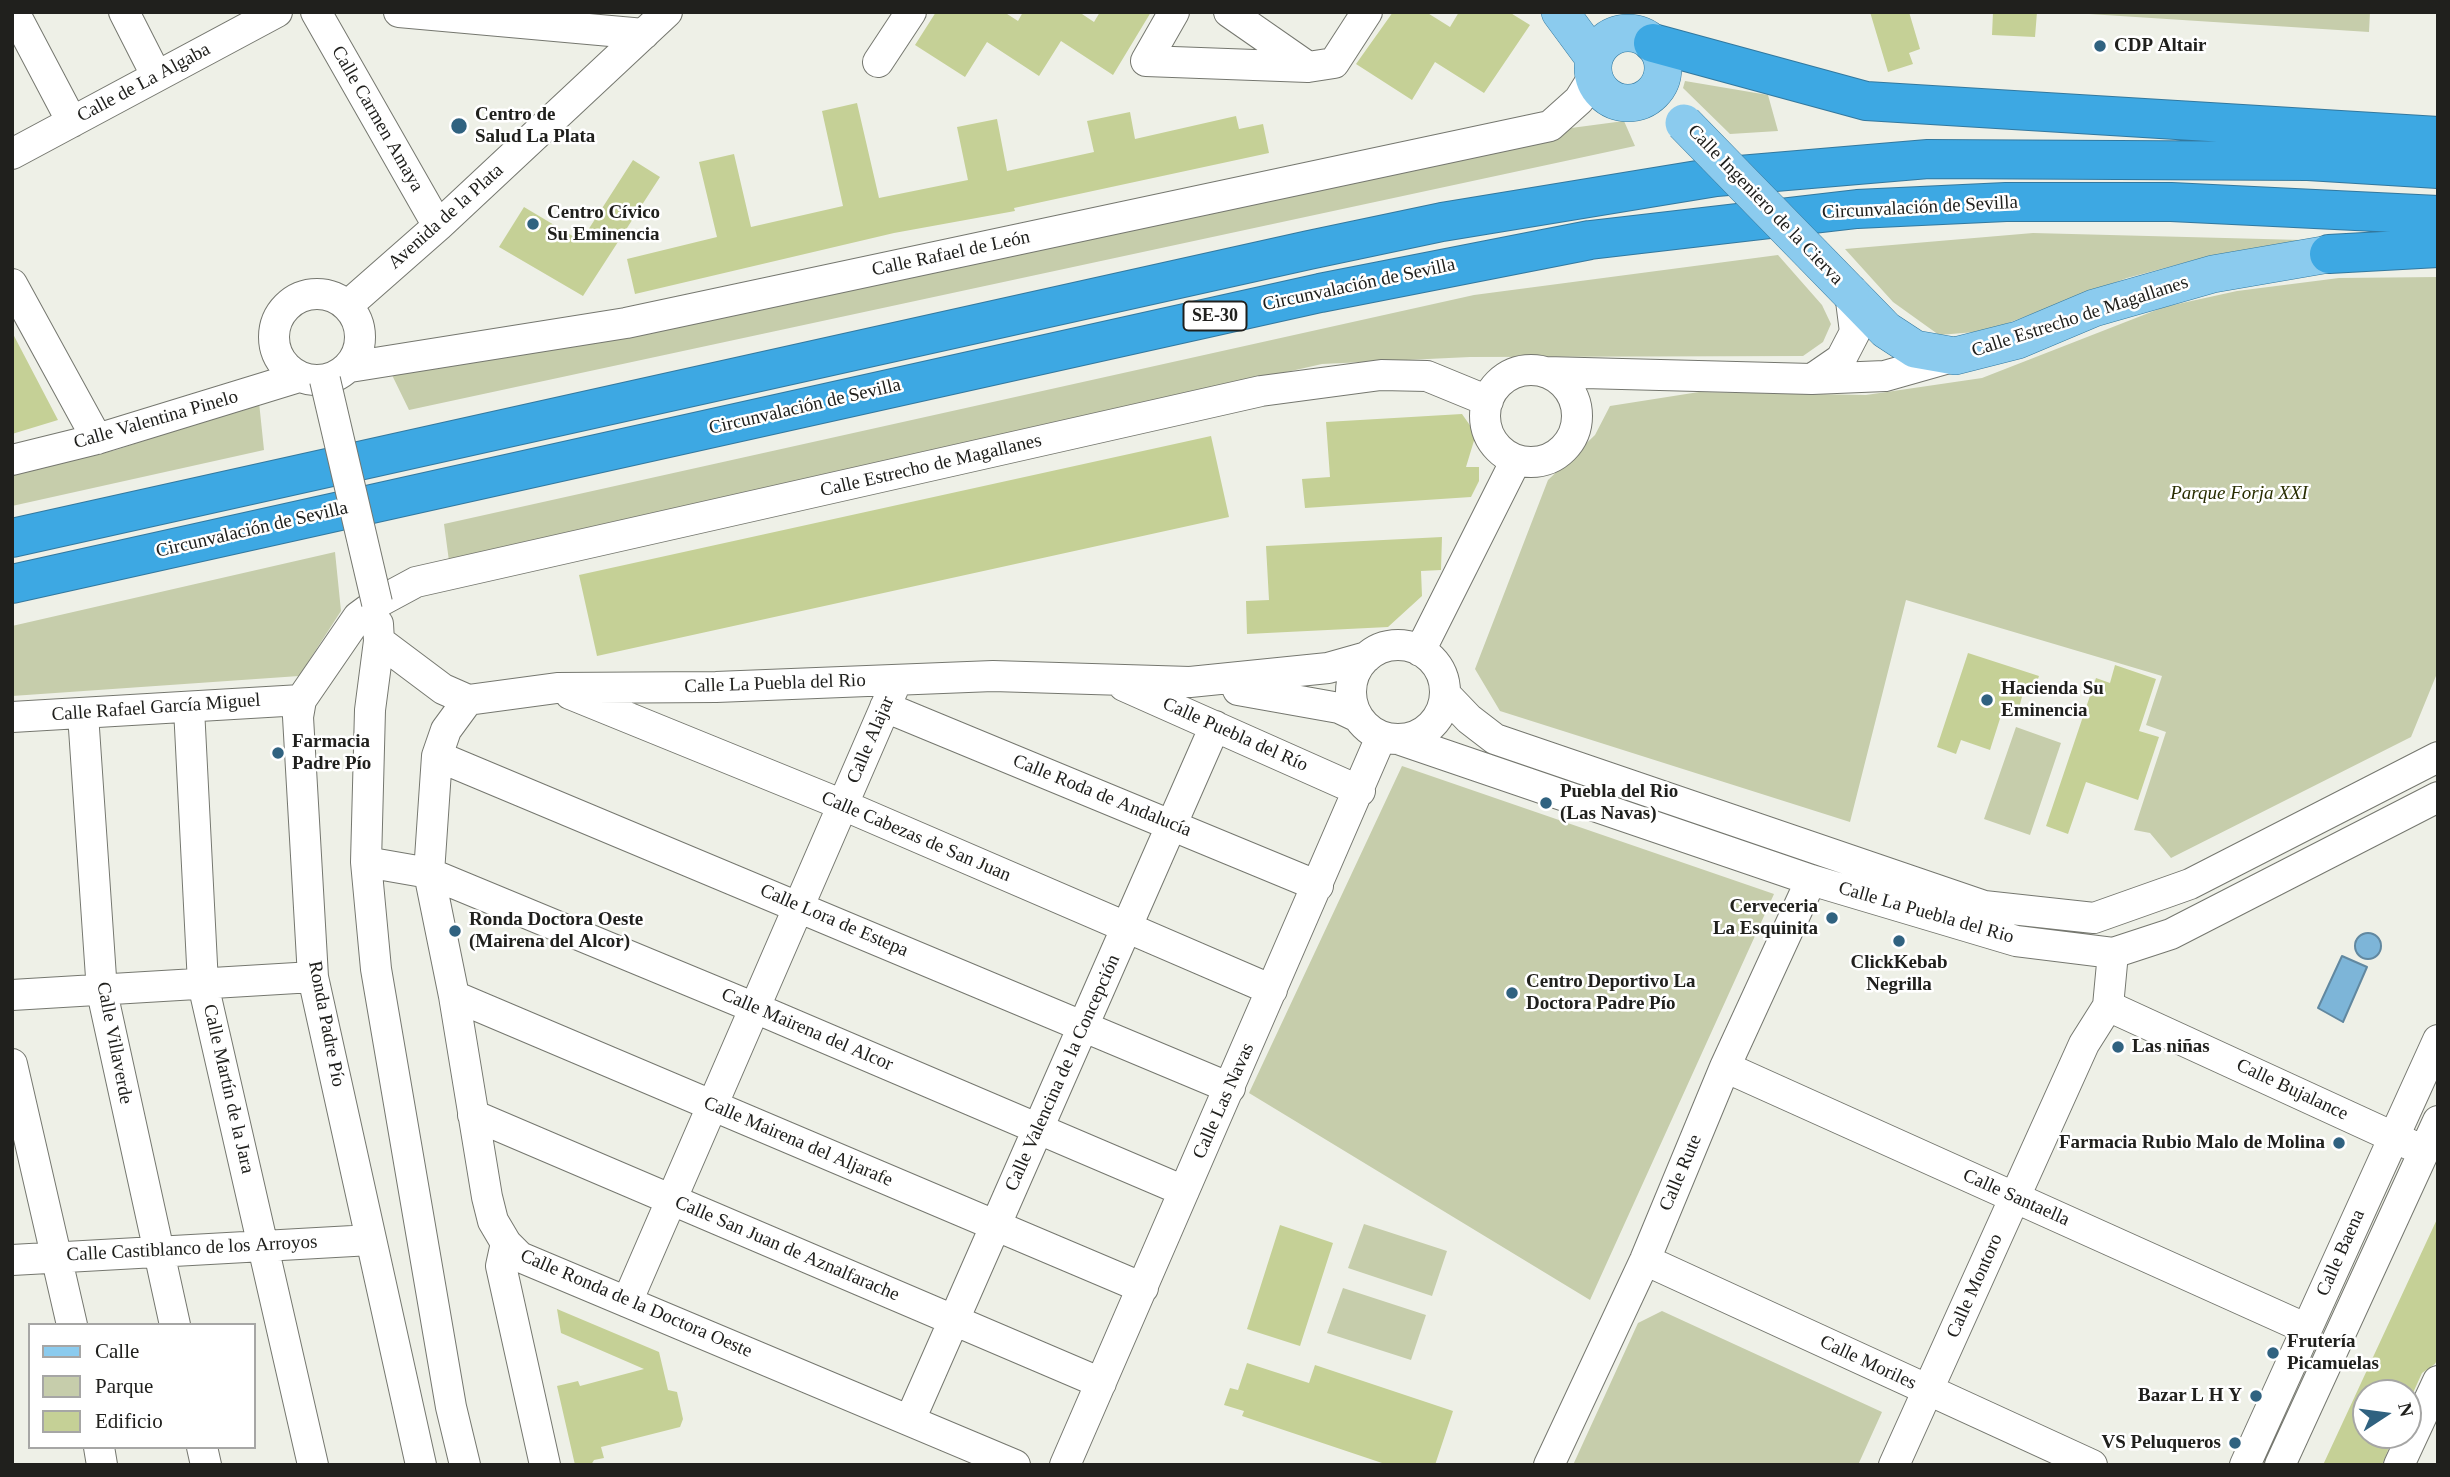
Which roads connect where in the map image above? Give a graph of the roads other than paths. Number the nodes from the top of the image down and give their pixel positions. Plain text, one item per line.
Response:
1 (15, 12) edge
2 (124, 12) edge
3 (277, 12) edge
4 (316, 12) edge
5 (399, 12) edge
6 (667, 12) edge
7 (911, 12) edge
8 (1174, 12) edge
9 (1229, 12) edge
10 (1367, 12) edge
11 (1564, 15) edge
12 (243, 20) edge
13 (644, 34) junction
14 (1615, 53) junction
15 (878, 62) dead end
16 (1308, 67) junction
17 (156, 75) junction
18 (1651, 91) junction
19 (72, 122) junction
20 (2438, 136) edge
21 (12, 154) edge
22 (2438, 169) edge
23 (2438, 215) edge
24 (438, 226) junction
25 (2438, 248) edge
26 (2329, 254) junction
27 (2438, 259) edge
28 (12, 284) edge
29 (1850, 293) junction
30 (347, 306) junction
31 (1955, 356) junction
32 (1546, 373) junction
33 (1631, 373) junction
34 (325, 375) junction
35 (1812, 379) junction
36 (1488, 401) junction
37 (1577, 418) junction
38 (97, 439) junction
39 (12, 460) edge
40 (1516, 460) junction
41 (12, 538) edge
42 (12, 584) edge
43 (377, 603) junction
44 (379, 642) junction
45 (1420, 651) junction
46 (1367, 657) junction
47 (897, 680) junction
48 (1111, 680) junction
49 (1190, 682) junction
50 (1445, 694) junction
51 (604, 696) junction
52 (301, 700) junction
53 (468, 700) junction
54 (885, 707) junction
55 (189, 708) junction
56 (83, 714) junction
57 (12, 717) edge
58 (1358, 717) junction
59 (1215, 726) junction
60 (1391, 738) junction
61 (437, 756) junction
62 (2438, 757) edge
63 (1360, 791) junction
64 (2438, 797) edge
65 (843, 805) junction
66 (1172, 825) junction
67 (366, 862) junction
68 (429, 873) junction
69 (1811, 880) junction
70 (1318, 886) junction
71 (799, 906) junction
72 (1127, 928) junction
73 (2113, 953) junction
74 (313, 977) junction
75 (204, 984) junction
76 (1272, 990) junction
77 (102, 992) junction
78 (12, 995) edge
79 (454, 996) junction
80 (2108, 1006) junction
81 (755, 1007) junction
82 (1083, 1027) junction
83 (2438, 1040) edge
84 (12, 1064) edge
85 (1725, 1067) junction
86 (1230, 1088) junction
87 (712, 1105) junction
88 (473, 1115) junction
89 (2438, 1121) edge
90 (1038, 1129) junction
91 (2394, 1137) junction
92 (2431, 1154) edge
93 (1184, 1191) junction
94 (2015, 1198) junction
95 (672, 1199) junction
96 (996, 1225) junction
97 (371, 1240) junction
98 (265, 1246) junction
99 (159, 1253) junction
100 (503, 1255) junction
101 (57, 1256) junction
102 (12, 1260) edge
103 (1644, 1260) junction
104 (1143, 1287) junction
105 (627, 1302) junction
106 (954, 1320) junction
107 (72, 1323) edge
108 (175, 1323) edge
109 (2307, 1329) junction
110 (2438, 1381) edge
111 (1101, 1383) junction
112 (1928, 1391) junction
113 (910, 1420) junction
114 (969, 1456) edge
115 (313, 1465) edge
116 (421, 1465) edge
117 (465, 1465) edge
118 (545, 1465) edge
119 (1015, 1465) edge
120 (1065, 1465) edge
121 (1549, 1465) edge
122 (1894, 1465) edge
123 (2092, 1465) edge
124 (2245, 1465) edge
125 (2280, 1465) edge
126 (2399, 1465) edge

1 - 19 street
2 - 17 street
3 - 12 street, Calle de La Algaba
4 - 24 street, Calle Carmen Amaya
5 - 13 street
6 - 13 street, Avenida de la Plata
7 - 15 street
8 - 16 street
9 - 16 street
10 - 16 street
11 - 14 main road
12 - 17 street, Calle de La Algaba
13 - 24 street, Avenida de la Plata
14 - 18 main road
14 - 18 main road, Calle Ingeniero de la Cierva
14 - 20 highway
14 - 34 street, Calle Rafael de León
17 - 19 street, Calle de La Algaba
18 - 29 main road, Calle Ingeniero de la Cierva, bridge
19 - 21 street, Calle de La Algaba
22 - 41 highway, SE-30
23 - 42 highway, Circunvalación de Sevilla / SE-30
24 - 30 street, Avenida de la Plata
25 - 26 highway
26 - 27 street
26 - 31 main road, Calle Estrecho de Magallanes
28 - 38 street
29 - 31 main road, Calle Estrecho de Magallanes
29 - 35 street
30 - 34 street
30 - 34 street
31 - 35 street, Calle Estrecho de Magallanes
32 - 33 street, Calle Estrecho de Magallanes
32 - 36 street
32 - 37 street
33 - 35 street, Calle Estrecho de Magallanes
33 - 37 street
34 - 38 street, Calle Valentina Pinelo
34 - 43 street, bridge
36 - 40 street
36 - 43 street, Calle Estrecho de Magallanes
37 - 40 street
38 - 39 street, Calle Valentina Pinelo
40 - 45 street
43 - 44 street
43 - 52 street
44 - 53 street
44 - 67 street
45 - 46 street
45 - 50 street
46 - 49 street
46 - 58 street
47 - 48 street, Calle La Puebla del Rio
47 - 51 street, Calle La Puebla del Rio
47 - 54 street, Calle Alajar
48 - 49 street, Calle La Puebla del Rio
48 - 59 street, Calle Puebla del Río
49 - 58 street
50 - 60 street
50 - 62 street, Calle La Puebla del Rio
51 - 53 street, Calle La Puebla del Rio
51 - 65 street, Calle Cabezas de San Juan
52 - 55 street, Calle Rafael García Miguel
52 - 74 street, Ronda Padre Pío
53 - 61 street, Calle Ronda de la Doctora Oeste
54 - 65 street, Calle Alajar
54 - 66 street, Calle Roda de Andalucía
55 - 56 street, Calle Rafael García Miguel
55 - 75 street, Calle Martín de la Jara
56 - 57 street, Calle Rafael García Miguel
56 - 77 street, Calle Villaverde
58 - 60 street
59 - 63 street, Calle Puebla del Río
59 - 66 street, Calle Valencina de la Concepción
60 - 63 street, Calle Las Navas
60 - 69 street, Calle La Puebla del Rio
61 - 68 street, Calle Ronda de la Doctora Oeste
61 - 71 street, Calle Lora de Estepa
63 - 70 street, Calle Las Navas
64 - 73 street, Calle La Puebla del Rio
65 - 71 street, Calle Alajar
65 - 72 street, Calle Cabezas de San Juan
66 - 70 street, Calle Roda de Andalucía
66 - 72 street, Calle Valencina de la Concepción
67 - 68 street, Calle Mairena del Alcor
67 - 117 street
68 - 79 street, Calle Ronda de la Doctora Oeste
68 - 81 street, Calle Mairena del Alcor
69 - 73 street, Calle La Puebla del Rio
69 - 85 street, Calle Rute
70 - 76 street, Calle Las Navas
71 - 81 street, Calle Alajar
71 - 82 street, Calle Lora de Estepa
72 - 76 street, Calle Cabezas de San Juan
72 - 82 street, Calle Valencina de la Concepción
73 - 80 street, Calle Montoro
74 - 75 street
74 - 97 street, Ronda Padre Pío
75 - 77 street
75 - 98 street, Calle Martín de la Jara
76 - 86 street, Calle Las Navas
77 - 78 street
77 - 99 street, Calle Villaverde
79 - 87 street, Calle Mairena del Aljarafe
79 - 88 street, Calle Ronda de la Doctora Oeste
80 - 91 street, Calle Bujalance
80 - 94 street, Calle Montoro
81 - 87 street, Calle Alajar
81 - 90 street, Calle Mairena del Alcor
82 - 86 street, Calle Lora de Estepa
82 - 90 street, Calle Valencina de la Concepción
83 - 91 street, Calle Baena
84 - 101 street
85 - 94 street, Calle Santaella
85 - 103 street, Calle Rute
86 - 93 street, Calle Las Navas
87 - 95 street, Calle Alajar
87 - 96 street, Calle Mairena del Aljarafe
88 - 95 street, Calle San Juan de Aznalfarache
88 - 100 street, Calle Ronda de la Doctora Oeste
89 - 92 street, Calle Baena
90 - 93 street, Calle Mairena del Alcor
90 - 96 street, Calle Valencina de la Concepción
91 - 92 street, Calle Bujalance
91 - 109 street, Calle Baena
92 - 125 street, Calle Baena
93 - 104 street, Calle Las Navas
94 - 109 street, Calle Santaella
94 - 112 street, Calle Montoro
95 - 105 street, Calle Alajar
95 - 106 street, Calle San Juan de Aznalfarache
96 - 104 street, Calle Mairena del Aljarafe
96 - 106 street, Calle Valencina de la Concepción
97 - 98 street, Calle Castiblanco de los Arroyos
97 - 116 street, Ronda Padre Pío
98 - 99 street, Calle Castiblanco de los Arroyos
98 - 115 street, Calle Martín de la Jara
99 - 101 street, Calle Castiblanco de los Arroyos
99 - 108 street, Calle Villaverde
100 - 105 street, Calle Ronda de la Doctora Oeste
100 - 118 street
101 - 102 street, Calle Castiblanco de los Arroyos
101 - 107 street
103 - 112 street, Calle Moriles
103 - 121 street, Calle Rute
104 - 111 street, Calle Las Navas
105 - 113 street, Calle Ronda de la Doctora Oeste
106 - 111 street, Calle San Juan de Aznalfarache
106 - 113 street, Calle Valencina de la Concepción
109 - 124 street, Calle Baena
110 - 126 street
111 - 120 street, Calle Las Navas
112 - 122 street, Calle Montoro
112 - 123 street, Calle Moriles
113 - 114 street, Calle Ronda de la Doctora Oeste
114 - 119 street, Calle Ronda de la Doctora Oeste

